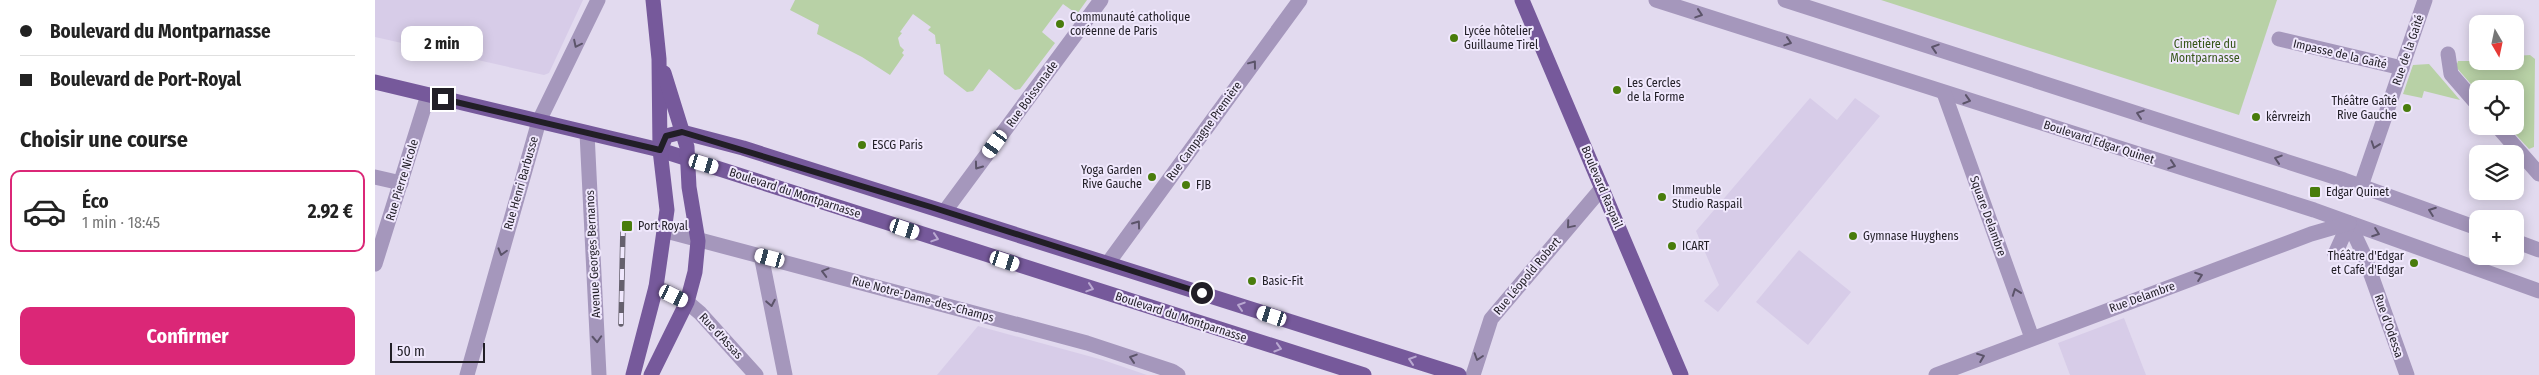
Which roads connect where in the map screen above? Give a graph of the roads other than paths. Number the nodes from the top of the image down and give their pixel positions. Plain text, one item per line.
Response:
1 (598, 0) edge
2 (653, 0) edge
3 (1101, 0) edge
4 (1300, 0) edge
5 (1522, 0) edge
6 (1656, 0) edge
7 (1785, 0) edge
8 (2425, 0) edge
9 (2279, 39) dead end
10 (2447, 54) dead end
11 (659, 59) junction
12 (2401, 68) junction
13 (375, 82) edge
14 (1944, 93) junction
15 (428, 95) junction
16 (2469, 95) edge
17 (539, 121) junction
18 (682, 132) junction
19 (587, 133) junction
20 (2505, 135) edge
21 (660, 150) junction
22 (689, 160) junction
23 (2539, 174) edge
24 (375, 177) edge
25 (401, 183) junction
26 (2361, 186) junction
27 (1602, 188) junction
28 (945, 211) junction
29 (2349, 223) junction
30 (2469, 225) edge
31 (666, 231) junction
32 (698, 241) junction
33 (2524, 244) edge
34 (2539, 250) edge
35 (2335, 254) dead end
36 (761, 255) junction
37 (1109, 263) junction
38 (375, 264) edge
39 (656, 287) junction
40 (2539, 291) edge
41 (687, 302) junction
42 (2032, 338) junction
43 (467, 375) edge
44 (599, 375) edge
45 (633, 375) edge
46 (651, 375) edge
47 (756, 375) edge
48 (785, 375) edge
49 (1179, 375) edge
50 (1364, 375) edge
51 (1459, 375) edge
52 (1473, 375) edge
53 (1681, 375) edge
54 (1936, 375) edge
55 (2407, 375) edge

1 -> 17 street, Rue Henri Barbusse
2 - 11 main road
3 -> 28 street, Rue Boissonade
37 -> 4 street, Rue Campagne Première
5 - 27 main road, Boulevard Raspail
6 -> 14 street, Boulevard Edgar Quinet
26 -> 7 street
8 - 12 street, Rue de la Gaîté
9 - 12 street, Impasse de la Gaîté
10 - 16 street
11 - 18 main road
11 - 21 main road
12 -> 26 street, Rue de la Gaîté
13 - 15 main road, Boulevard du Montparnasse
14 -> 29 street, Boulevard Edgar Quinet
42 -> 14 street, Square Delambre
15 - 17 main road, Boulevard du Montparnasse
15 - 25 street, Rue Pierre Nicole
17 - 19 main road, Boulevard du Montparnasse
17 -> 43 street, Rue Henri Barbusse
18 - 21 main road
18 - 22 main road
18 - 28 main road
19 - 21 main road, Boulevard du Montparnasse
19 -> 44 street, Avenue Georges Bernanos
20 - 23 street
21 - 22 main road, Boulevard du Montparnasse
21 - 31 main road
22 - 32 main road
22 -> 50 main road, Boulevard du Montparnasse
24 - 25 street
25 - 38 street, Rue Pierre Nicole
30 -> 26 street
27 -> 52 street, Rue Léopold Robert
27 - 53 main road, Boulevard Raspail
28 - 37 main road
29 - 35 street
29 -> 40 street, Boulevard Edgar Quinet
42 -> 29 street, Rue Delambre
29 - 55 street, Rue d'Odessa
31 - 32 street, Rue Notre-Dame-des-Champs
31 - 39 main road
32 - 36 street, Rue Notre-Dame-des-Champs
32 - 41 main road
33 - 34 street
36 -> 48 street
49 -> 36 street, Rue Notre-Dame-des-Champs
51 -> 37 main road
39 - 41 street, Rue d'Assas
39 - 45 main road
41 - 46 main road
41 - 47 street, Rue d'Assas
54 -> 42 street, Rue Delambre

